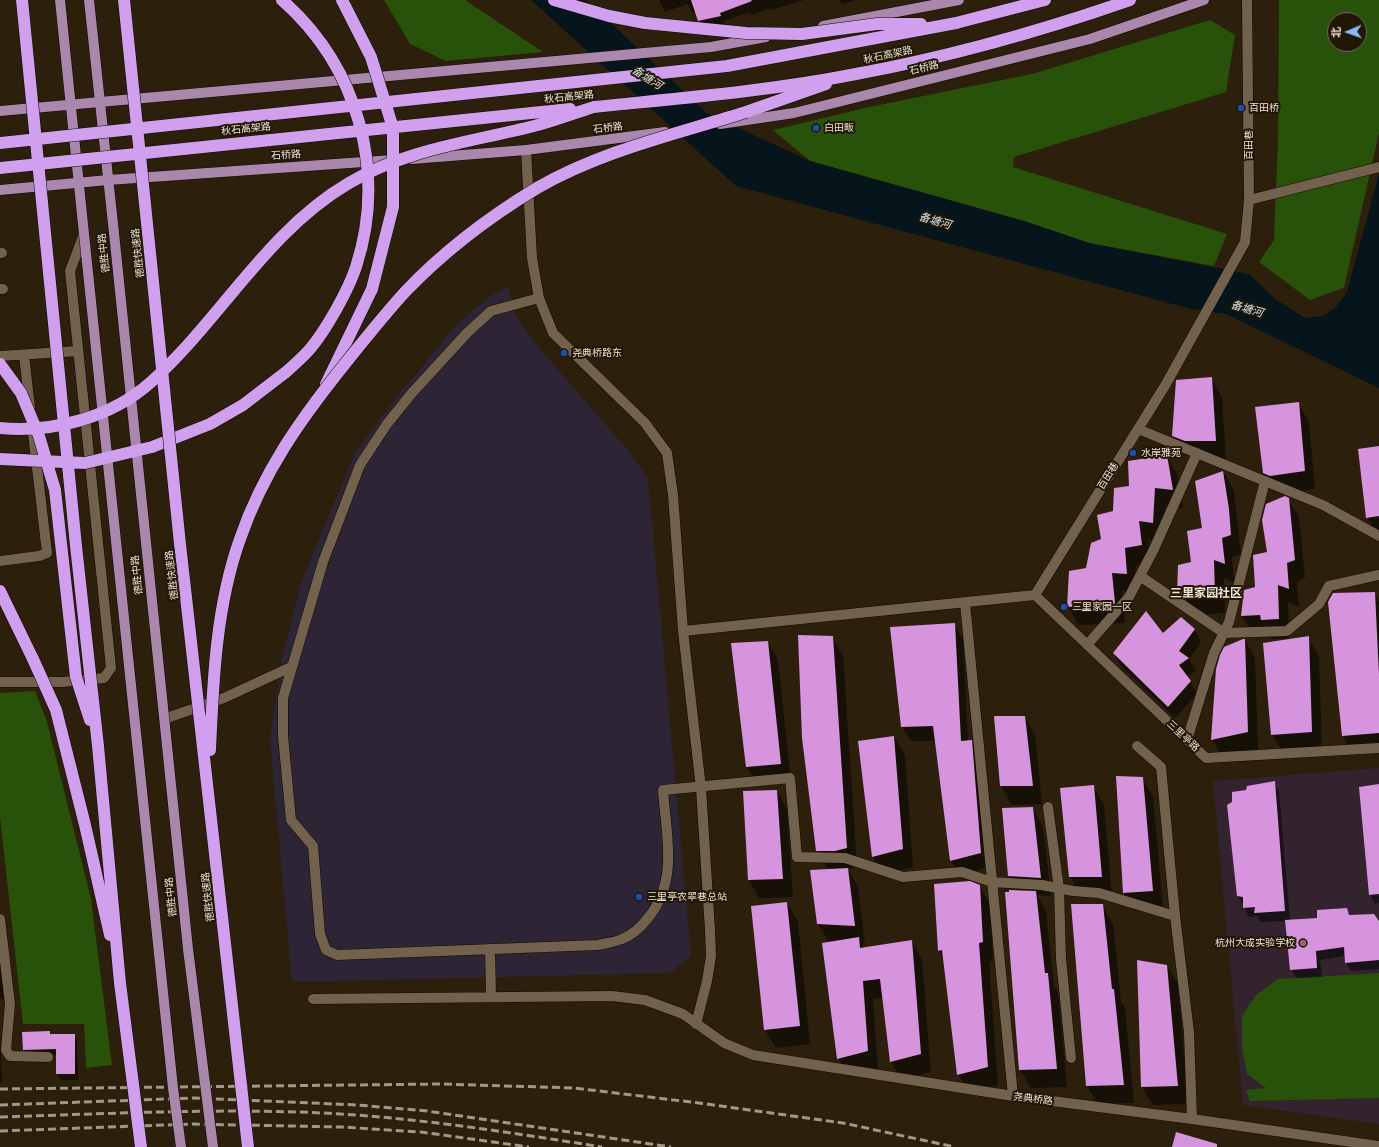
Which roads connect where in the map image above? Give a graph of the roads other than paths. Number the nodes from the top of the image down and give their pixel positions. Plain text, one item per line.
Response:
1 (22, 0) edge
2 (60, 0) edge
3 (89, 0) edge
4 (124, 0) edge
5 (282, 0) edge
6 (342, 0) edge
7 (554, 0) edge
8 (959, 0) edge
9 (1045, 0) edge
10 (1130, 0) edge
11 (1204, 0) edge
12 (1247, 0) edge
13 (956, 23) junction
14 (854, 75) junction
15 (100, 101) junction
16 (70, 104) junction
17 (594, 107) junction
18 (0, 111) edge
19 (0, 143) edge
20 (526, 150) junction
21 (0, 168) edge
22 (1376, 168) edge
23 (108, 180) junction
24 (79, 183) junction
25 (0, 190) edge
26 (1249, 200) junction
27 (84, 234) junction
28 (539, 298) junction
29 (78, 351) junction
30 (24, 355) junction
31 (0, 356) edge
32 (0, 364) edge
33 (320, 396) junction
34 (0, 428) edge
35 (1138, 429) junction
36 (1197, 453) junction
37 (0, 459) edge
38 (1265, 481) junction
39 (1379, 536) edge
40 (0, 561) edge
41 (1379, 575) edge
42 (1140, 576) junction
43 (0, 591) edge
44 (1035, 595) junction
45 (965, 603) junction
46 (683, 631) junction
47 (1224, 633) junction
48 (1087, 645) junction
49 (291, 667) junction
50 (0, 682) edge
51 (164, 719) junction
52 (1187, 740) junction
53 (98, 746) junction
54 (1137, 746) dead end
55 (1379, 748) edge
56 (208, 783) junction
57 (702, 788) junction
58 (1048, 807) dead end
59 (992, 882) junction
60 (1059, 888) junction
61 (1175, 916) junction
62 (0, 919) edge
63 (490, 949) junction
64 (120, 983) junction
65 (491, 996) junction
66 (313, 999) dead end
67 (5, 1004) edge
68 (696, 1024) junction
69 (48, 1057) dead end
70 (1071, 1058) dead end
71 (1012, 1096) junction
72 (1192, 1119) junction
73 (1379, 1146) edge
74 (141, 1147) edge
75 (181, 1147) edge
76 (213, 1147) edge
77 (248, 1147) edge

1 - 53 highway, bridge
2 - 16 main road, 德胜中路
3 - 15 main road, 德胜中路
4 - 56 highway, 德胜快速路, bridge
5 - 37 highway, bridge
6 - 33 highway, bridge
7 - 13 highway, bridge
8 - 15 main road
9 - 13 highway, 秋石高架路
10 - 14 highway, 秋石高架路
11 - 20 main road, 石桥路, bridge
12 - 26 street, 百田巷
13 - 19 highway, 秋石高架路, bridge
14 - 17 highway, 秋石高架路
14 - 33 highway, bridge
15 - 16 main road
15 - 23 main road, 德胜中路
16 - 18 main road
16 - 24 main road, 德胜中路
17 - 21 highway, 秋石高架路, bridge
17 - 34 highway, bridge
20 - 23 main road, 石桥路
20 - 28 street
22 - 26 street
23 - 24 main road, 石桥路
23 - 51 main road, 德胜中路, bridge
24 - 25 main road, 石桥路
24 - 27 main road, 德胜中路
26 - 35 street, 百田巷
27 - 29 street
27 - 75 main road, 德胜中路, bridge
28 - 46 street
28 - 49 street
29 - 30 street
29 - 50 street
30 - 31 street
30 - 40 street
32 - 53 highway, bridge
33 - 56 highway, bridge
35 - 36 street
35 - 44 street, 百田巷
36 - 38 street
36 - 42 street
38 - 39 street
38 - 47 street
41 - 47 street
42 - 47 street
42 - 48 street
43 - 64 highway, bridge
44 - 45 street
44 - 48 street, 三里亭路
45 - 46 street
45 - 59 street
46 - 57 street
47 - 52 street
48 - 52 street, 三里亭路
49 - 51 street
49 - 63 street
51 - 76 main road, 德胜中路, bridge
52 - 55 street, 三里亭路
53 - 64 highway, bridge
54 - 61 street
56 - 77 highway, 德胜快速路, bridge
57 - 59 street
57 - 63 street
57 - 68 street
58 - 60 street
59 - 60 street
59 - 71 street
60 - 61 street
60 - 70 street
61 - 72 street
62 - 67 street
63 - 65 street
64 - 74 highway, bridge
65 - 66 street, 尧典桥路
65 - 68 street, 尧典桥路
67 - 69 street
68 - 71 street, 尧典桥路
71 - 72 street, 尧典桥路
72 - 73 street, 尧典桥路

